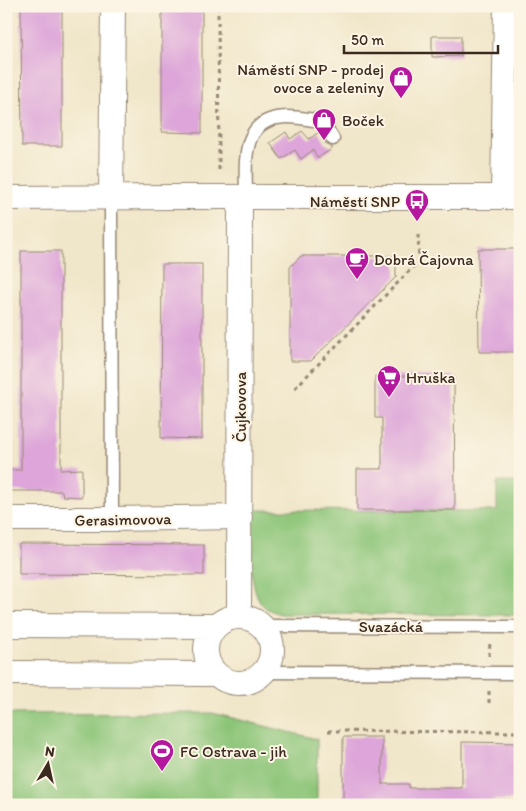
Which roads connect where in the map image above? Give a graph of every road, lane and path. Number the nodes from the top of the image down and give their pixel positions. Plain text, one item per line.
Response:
1 (112, 6) edge
2 (218, 6) edge
3 (506, 6) edge
4 (333, 139) dead end
5 (219, 172) dead end
6 (243, 197) junction
7 (511, 197) edge
8 (6, 198) edge
9 (112, 198) junction
10 (418, 235) dead end
11 (295, 388) dead end
12 (240, 517) junction
13 (6, 519) edge
14 (112, 519) junction
15 (239, 617) junction
16 (6, 625) edge
17 (216, 626) junction
18 (262, 626) junction
19 (520, 627) edge
20 (264, 672) junction
21 (6, 673) edge
22 (520, 673) edge
23 (216, 674) junction
24 (328, 731) dead end
25 (520, 732) edge

1 - 9 street
2 - 5 path
3 - 7 street
4 - 6 lane
6 - 7 street
6 - 9 street
6 - 12 street, Čujkovova
8 - 9 street
9 - 14 lane
10 - 11 path
12 - 14 street, Gerasimovova
12 - 15 street, Čujkovova
13 - 14 street, Gerasimovova
15 - 17 street
15 - 18 street
16 - 17 street
17 - 23 street
18 - 19 lane, Svazácká
18 - 20 street
20 - 22 lane
20 - 23 street
21 - 23 street
24 - 25 path

